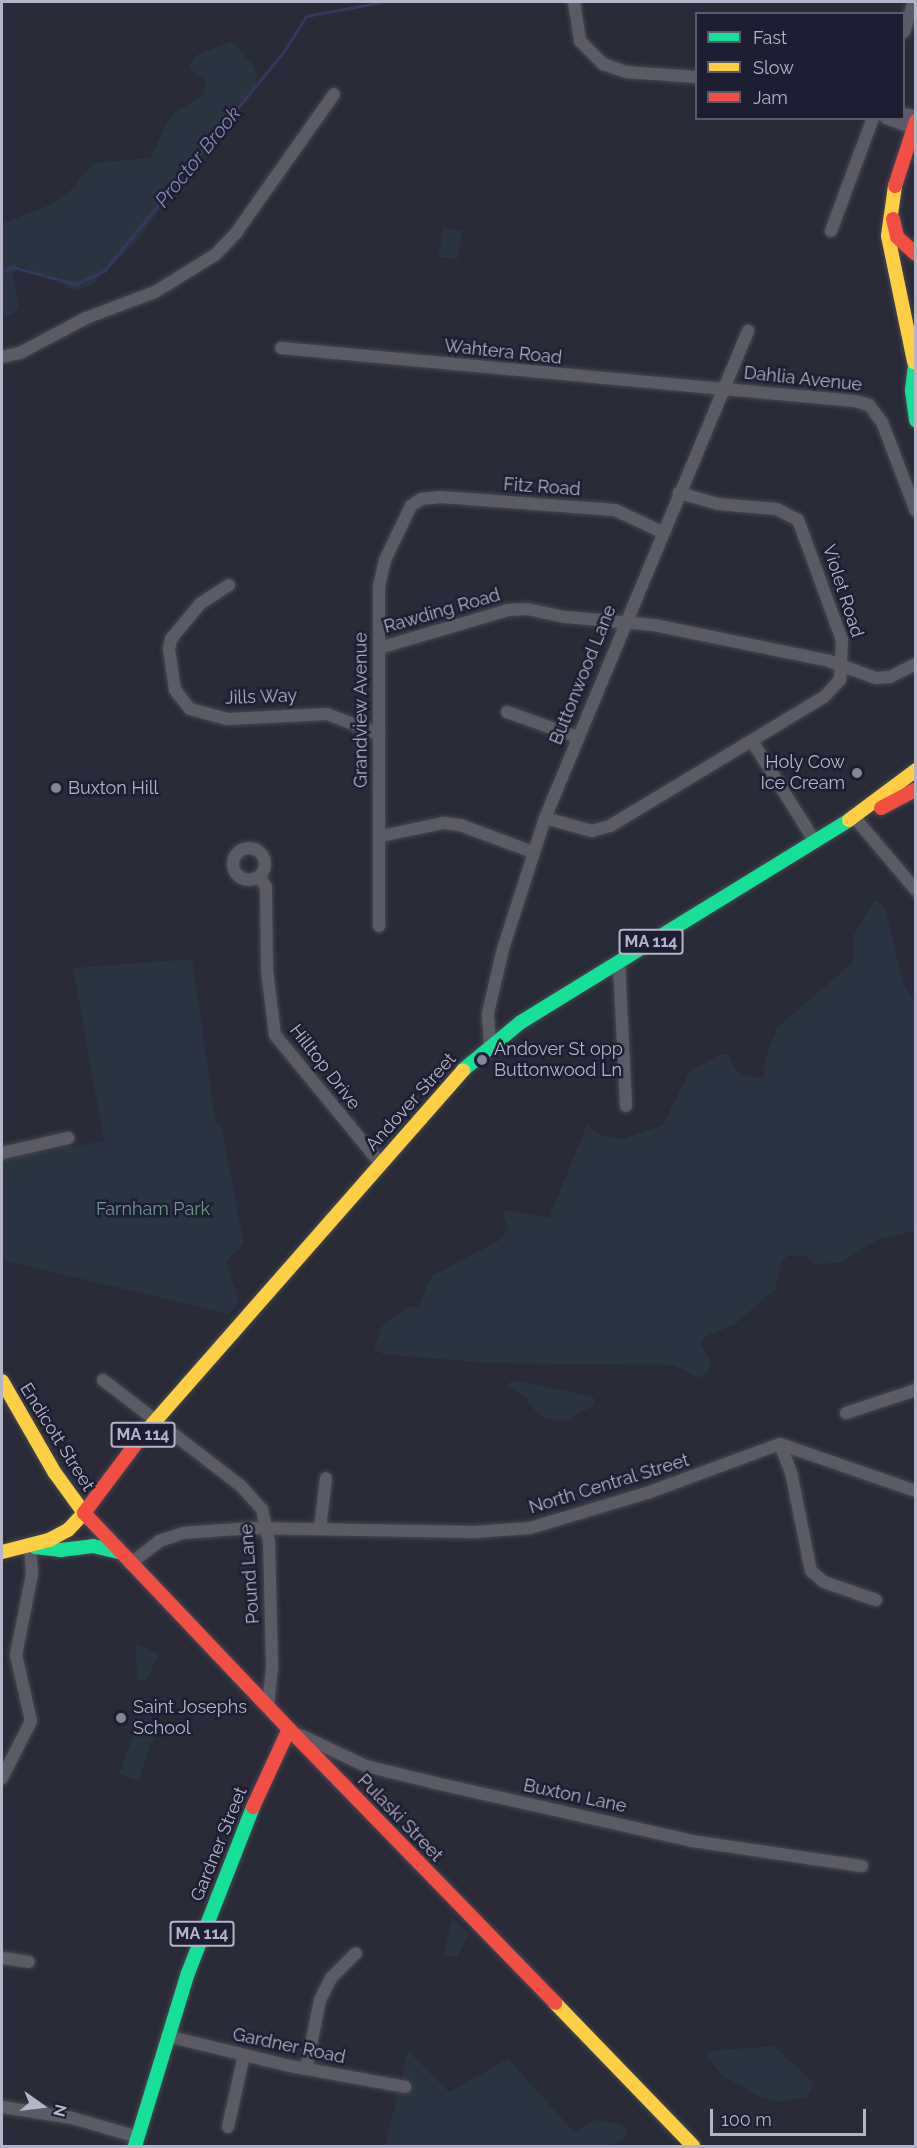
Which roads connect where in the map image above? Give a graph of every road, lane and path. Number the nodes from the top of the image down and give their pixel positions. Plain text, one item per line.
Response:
1 (574, 2) edge
2 (914, 2) edge
3 (905, 27) edge
4 (695, 76) edge
5 (334, 94) dead end
6 (872, 120) edge
7 (915, 122) edge
8 (895, 186) junction
9 (831, 231) dead end
10 (915, 254) edge
11 (748, 331) dead end
12 (280, 348) dead end
13 (2, 357) edge
14 (915, 359) edge
15 (723, 388) junction
16 (915, 421) edge
17 (679, 493) junction
18 (416, 502) joint
19 (915, 511) edge
20 (662, 532) junction
21 (229, 585) dead end
22 (623, 624) junction
23 (379, 648) junction
24 (915, 664) edge
25 (843, 667) junction
26 (507, 712) dead end
27 (379, 734) junction
28 (577, 737) junction
29 (752, 741) junction
30 (915, 770) edge
31 (915, 789) edge
32 (854, 817) junction
33 (545, 818) junction
34 (381, 836) junction
35 (815, 842) junction
36 (533, 852) junction
37 (259, 876) dead end
38 (915, 890) edge
39 (379, 926) dead end
40 (619, 962) junction
41 (490, 1045) junction
42 (626, 1106) dead end
43 (68, 1138) dead end
44 (2, 1153) edge
45 (380, 1163) junction
46 (2, 1380) edge
47 (103, 1380) dead end
48 (915, 1390) edge
49 (846, 1413) dead end
50 (156, 1418) junction
51 (780, 1444) junction
52 (326, 1478) dead end
53 (915, 1491) edge
54 (84, 1513) junction
55 (320, 1528) junction
56 (268, 1529) junction
57 (32, 1546) junction
58 (2, 1552) edge
59 (119, 1552) junction
60 (130, 1564) junction
61 (876, 1600) dead end
62 (268, 1706) junction
63 (289, 1729) junction
64 (2, 1779) edge
65 (862, 1866) dead end
66 (356, 1953) dead end
67 (2, 1958) edge
68 (28, 1962) dead end
69 (167, 2036) junction
70 (244, 2055) junction
71 (306, 2069) junction
72 (405, 2087) dead end
73 (2, 2107) edge
74 (228, 2127) dead end
75 (137, 2142) edge
76 (693, 2146) edge

1 - 4 street
2 - 3 street
5 - 13 street
6 - 9 street
7 - 8 main road
8 - 10 main road
8 - 14 main road
11 - 15 street, Buttonwood Lane
12 - 15 street, Wahtera Road
14 - 16 main road
15 - 17 street, Buttonwood Lane
15 - 19 street, Dahlia Avenue
17 - 20 street, Buttonwood Lane
17 - 25 street, Violet Road
18 - 20 street, Fitz Road
18 - 23 street, Grandview Avenue
20 - 22 street, Buttonwood Lane
21 - 27 street, Jills Way
22 - 23 street, Rawding Road
22 - 25 street, Rawding Road
22 - 28 street, Buttonwood Lane
23 - 27 street, Grandview Avenue
24 - 25 street
25 - 29 street
26 - 28 street
27 - 34 street, Grandview Avenue
28 - 33 street, Buttonwood Lane
29 - 33 street
29 - 35 street
30 - 32 main road, Andover Street / MA 114
31 - 32 main road, Andover Street / MA 114
32 - 35 main road, Andover Street / MA 114
32 - 38 street
33 - 36 street, Buttonwood Lane
34 - 36 street
34 - 39 street, Grandview Avenue
35 - 40 main road, Andover Street / MA 114
36 - 41 street, Buttonwood Lane
37 - 45 street, Hilltop Drive
40 - 41 main road, Andover Street / MA 114
40 - 42 street
41 - 45 main road, Andover Street / MA 114
43 - 44 street
45 - 50 main road, Andover Street / MA 114
46 - 54 main road, Endicott Street
47 - 50 street, Pound Lane
48 - 49 street
50 - 54 main road, Andover Street / MA 114
50 - 56 street, Pound Lane
51 - 53 street
51 - 55 street, North Central Street
51 - 61 street
52 - 55 street
54 - 57 main road, Andover Street
54 - 59 main road, Pulaski Street
55 - 56 street, North Central Street
56 - 60 street, North Central Street
56 - 62 street, Pound Lane
57 - 58 main road
57 - 59 main road
57 - 64 street
59 - 60 main road, Pulaski Street
60 - 62 main road, Pulaski Street
62 - 63 main road, Pulaski Street
63 - 65 street, Buxton Lane
63 - 69 main road, Gardner Street / MA 114
63 - 76 main road, Pulaski Street
66 - 71 street
67 - 68 street
69 - 70 street, Gardner Road
69 - 75 main road, Gardner Street / MA 114
70 - 71 street, Gardner Road
70 - 74 street
71 - 72 street, Gardner Road
73 - 75 street

